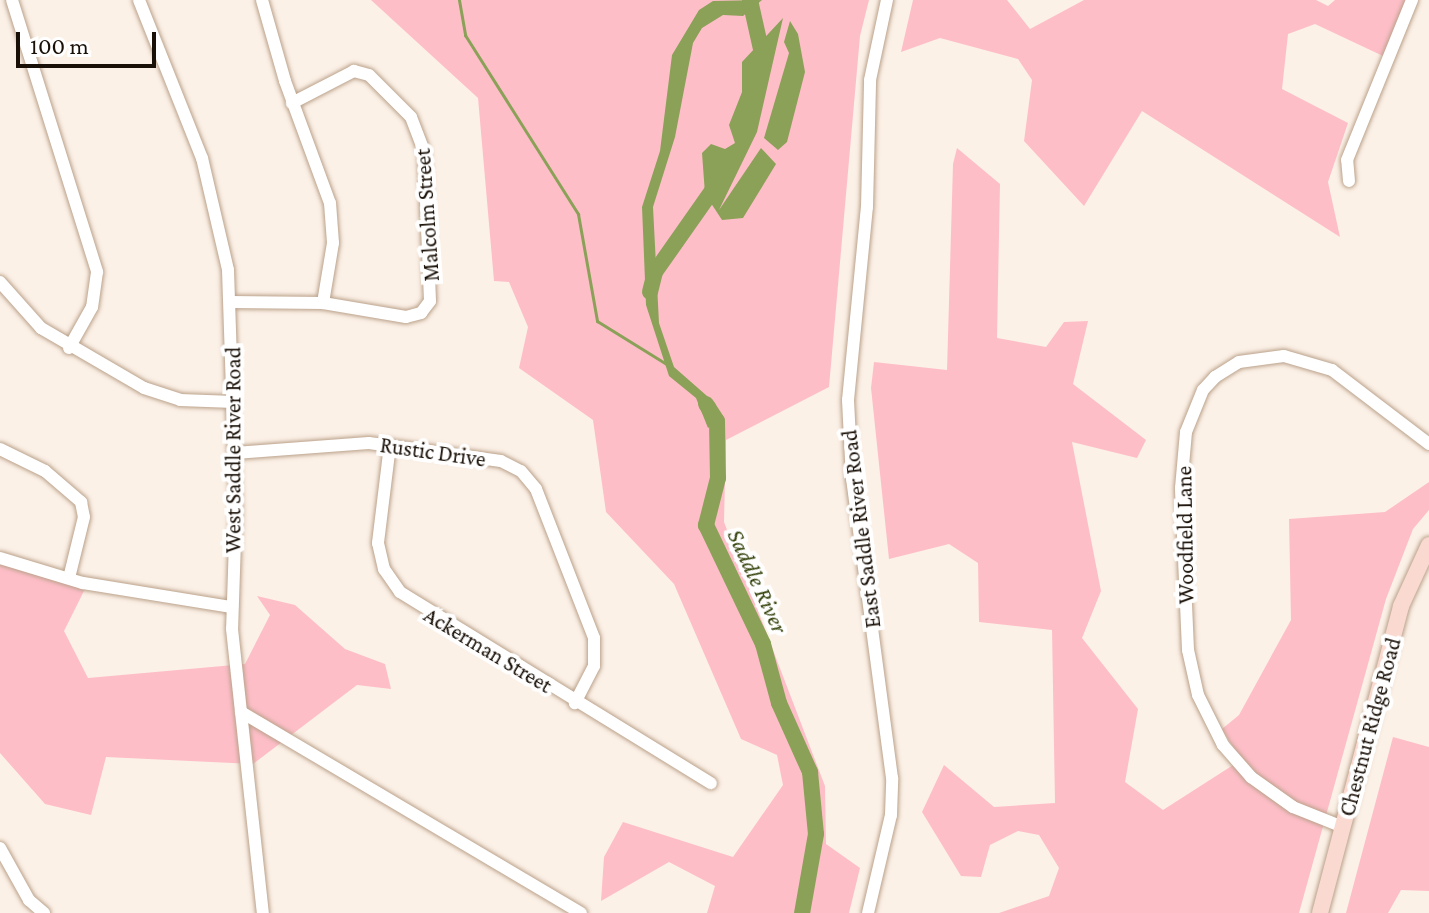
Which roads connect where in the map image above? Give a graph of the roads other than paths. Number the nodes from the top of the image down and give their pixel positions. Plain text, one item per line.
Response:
1 (12, 0) edge
2 (139, 0) edge
3 (262, 0) edge
4 (887, 0) edge
5 (1412, 0) edge
6 (292, 103) junction
7 (1349, 181) dead end
8 (1, 288) edge
9 (231, 302) junction
10 (323, 303) junction
11 (69, 348) junction
12 (234, 402) junction
13 (1429, 444) edge
14 (390, 445) junction
15 (0, 449) edge
16 (235, 453) junction
17 (1429, 545) edge
18 (0, 558) edge
19 (69, 578) junction
20 (232, 607) junction
21 (575, 703) junction
22 (241, 712) junction
23 (711, 783) dead end
24 (1343, 827) junction
25 (0, 848) edge
26 (44, 913) edge
27 (263, 913) edge
28 (581, 913) edge
29 (868, 913) edge
30 (1320, 913) edge

1 - 11 street
2 - 9 street, West Saddle River Road
3 - 6 street
4 - 29 street, East Saddle River Road
5 - 7 street
6 - 10 street
6 - 10 street, Malcolm Street
8 - 11 street
9 - 10 street, Malcolm Street
9 - 12 street, West Saddle River Road
11 - 12 street
12 - 16 street, West Saddle River Road
13 - 24 street, Woodfield Lane
14 - 16 street, Rustic Drive
14 - 21 street, Ackerman Street
14 - 21 street, Rustic Drive
15 - 19 street
16 - 20 street, West Saddle River Road
17 - 24 main road, Chestnut Ridge Road
18 - 19 street
19 - 20 street
20 - 22 street, West Saddle River Road
21 - 23 street, Ackerman Street
22 - 27 street, West Saddle River Road
22 - 28 street
24 - 30 main road, Chestnut Ridge Road
25 - 26 street

